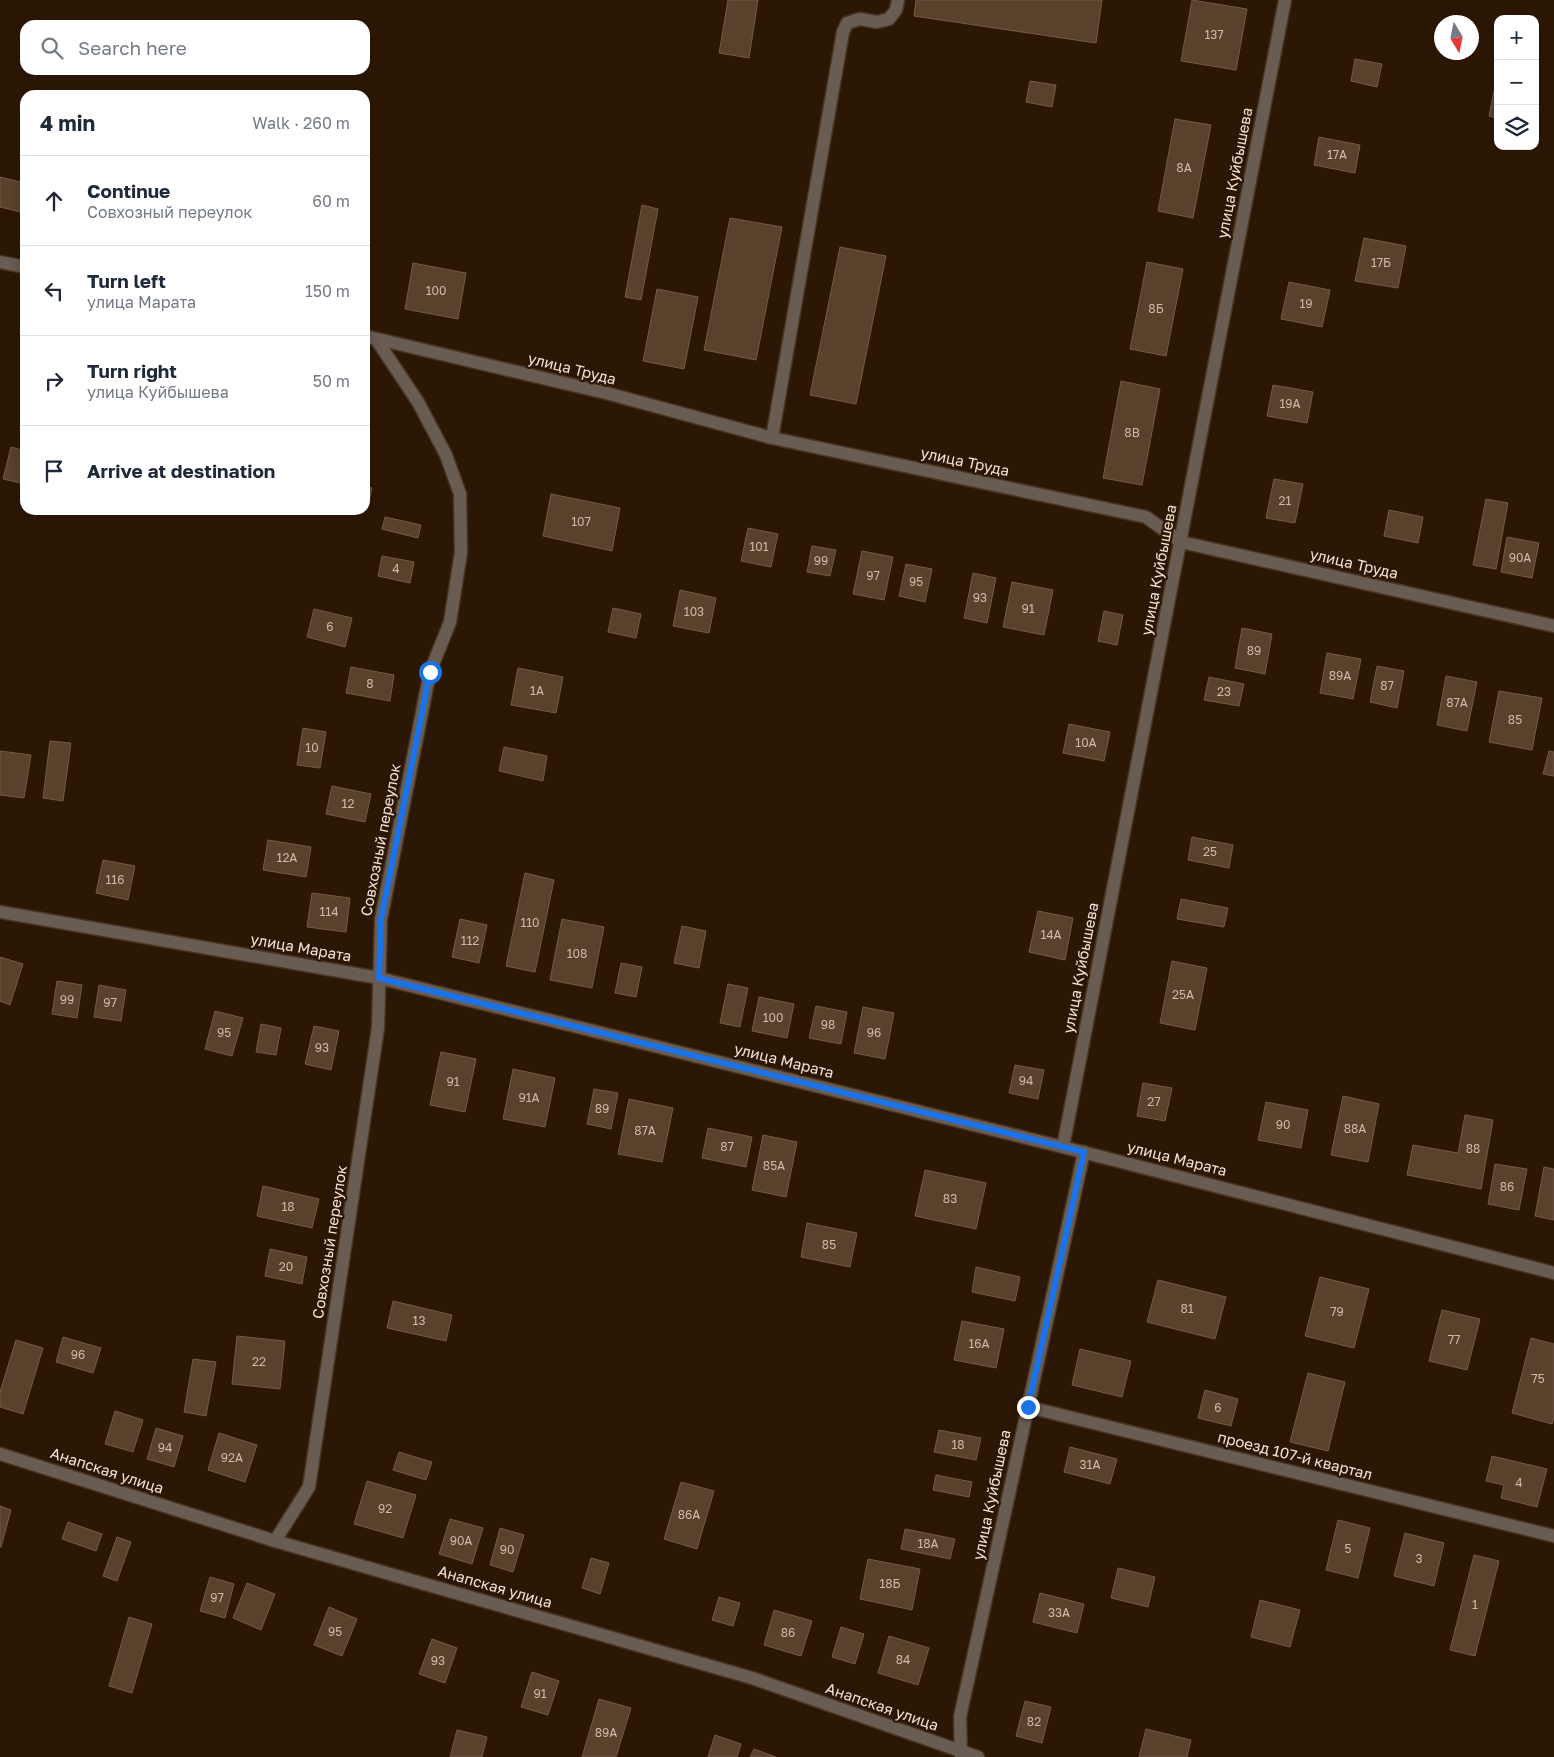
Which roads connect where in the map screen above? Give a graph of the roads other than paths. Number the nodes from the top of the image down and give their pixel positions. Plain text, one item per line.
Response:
1 (898, 0) edge
2 (1285, 0) edge
3 (0, 262) edge
4 (20, 266) edge
5 (371, 338) edge
6 (772, 438) junction
7 (1181, 542) junction
8 (1554, 626) edge
9 (0, 912) edge
10 (379, 978) junction
11 (1063, 1147) junction
12 (1084, 1152) junction
13 (1554, 1273) edge
14 (1028, 1407) junction
15 (0, 1454) edge
16 (1554, 1536) edge
17 (275, 1541) junction
18 (961, 1754) edge
19 (978, 1757) edge

1 - 6 street
2 - 7 street, улица Куйбышева
3 - 4 street
5 - 6 street, улица Труда
5 - 10 street, Совхозный переулок
6 - 7 street, улица Труда
7 - 8 street, улица Труда
7 - 11 street, улица Куйбышева
9 - 10 street, улица Марата
10 - 11 street, улица Марата
10 - 17 street, Совхозный переулок
11 - 12 street, улица Марата
12 - 13 street, улица Марата
12 - 14 street, улица Куйбышева
14 - 16 street, проезд 107-й квартал
14 - 18 street, улица Куйбышева
15 - 17 street, Анапская улица
17 - 18 street, Анапская улица
18 - 19 street, Анапская улица

